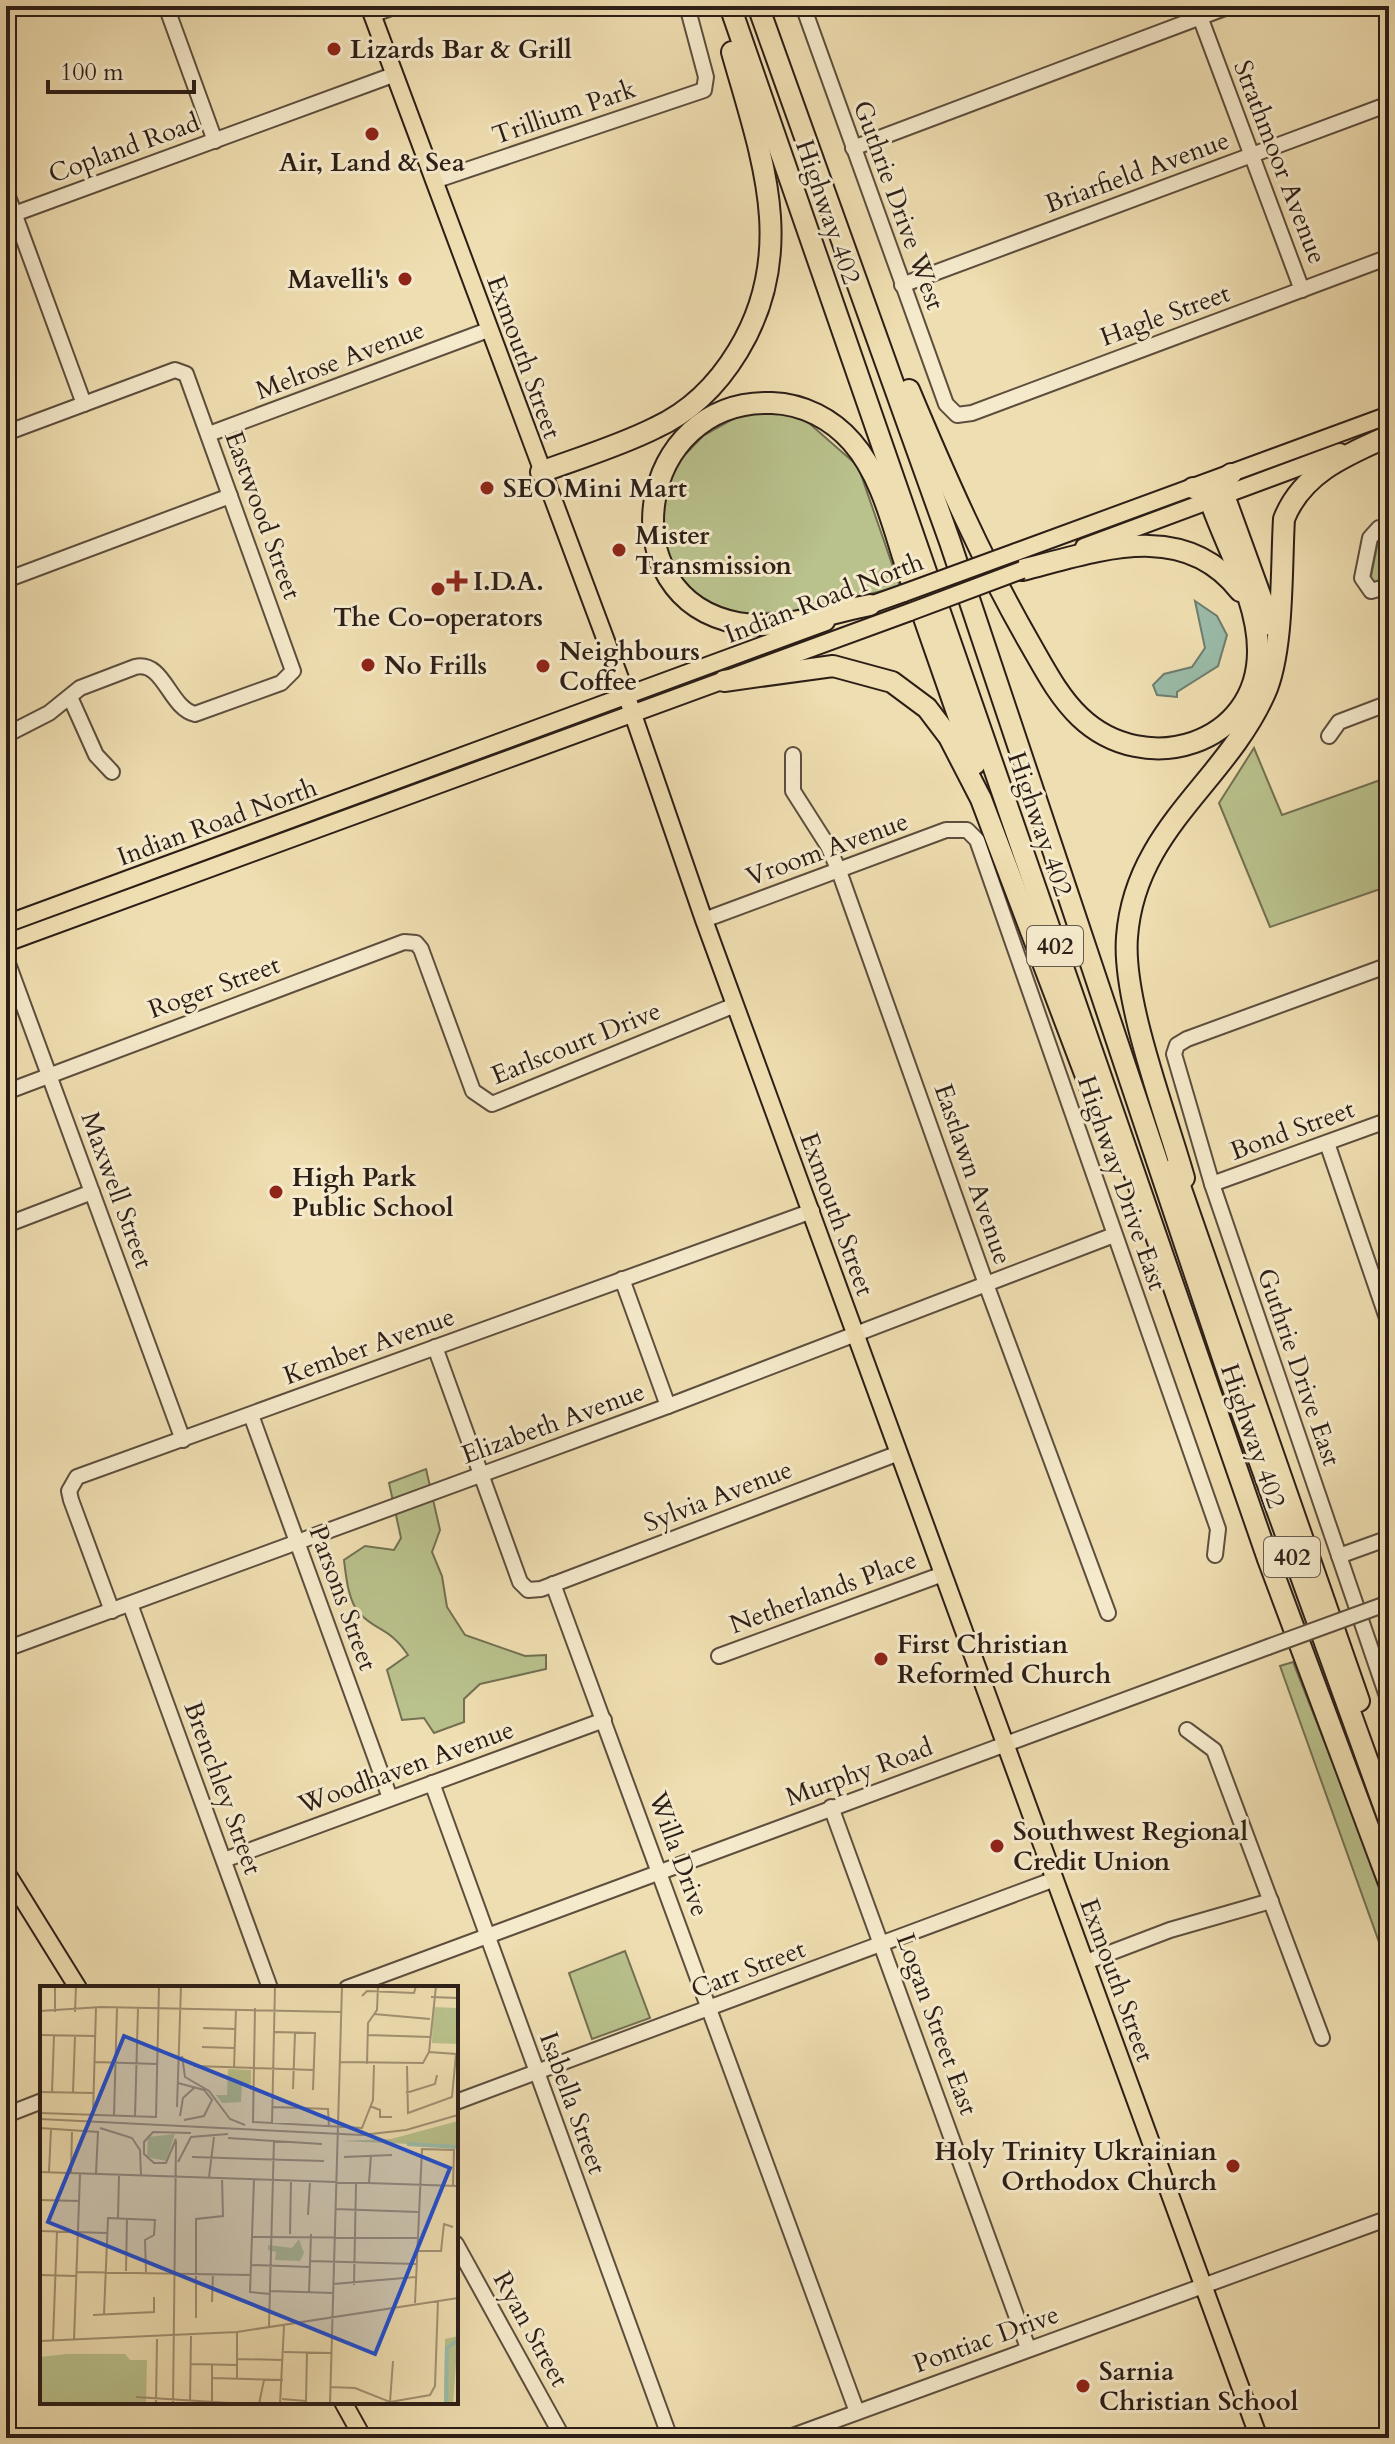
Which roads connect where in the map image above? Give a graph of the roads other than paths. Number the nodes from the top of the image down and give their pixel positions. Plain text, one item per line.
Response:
1 (166, 6) edge
2 (396, 6) edge
3 (687, 6) edge
4 (719, 6) edge
5 (730, 6) edge
6 (748, 6) edge
7 (758, 6) edge
8 (772, 6) edge
9 (1230, 6) edge
10 (807, 7) edge
11 (371, 10) edge
12 (1198, 11) edge
13 (393, 75) junction
14 (1389, 104) edge
15 (215, 141) junction
16 (853, 148) junction
17 (1251, 155) junction
18 (434, 181) junction
19 (6, 191) edge
20 (10, 215) edge
21 (1389, 257) edge
22 (902, 285) junction
23 (1302, 290) junction
24 (488, 330) junction
25 (909, 390) junction
26 (84, 404) junction
27 (957, 415) joint
28 (1389, 415) edge
29 (6, 433) edge
30 (209, 434) junction
31 (1389, 435) edge
32 (541, 472) junction
33 (1231, 474) joint
34 (1210, 494) junction
35 (230, 496) junction
36 (1389, 528) edge
37 (1019, 561) junction
38 (6, 580) edge
39 (1389, 586) edge
40 (870, 605) junction
41 (1253, 614) junction
42 (1276, 644) junction
43 (724, 681) junction
44 (70, 697) junction
45 (627, 697) junction
46 (1389, 703) edge
47 (633, 715) junction
48 (6, 735) edge
49 (1329, 736) dead end
50 (793, 755) dead end
51 (112, 772) dead end
52 (967, 830) joint
53 (839, 871) junction
54 (1018, 891) junction
55 (704, 920) junction
56 (6, 924) edge
57 (6, 943) edge
58 (6, 958) edge
59 (1389, 965) edge
60 (427, 966) joint
61 (735, 1005) junction
62 (49, 1074) junction
63 (6, 1092) edge
64 (1389, 1120) edge
65 (1327, 1143) junction
66 (1212, 1184) junction
67 (92, 1192) junction
68 (812, 1211) junction
69 (6, 1225) edge
70 (1114, 1235) junction
71 (1202, 1240) junction
72 (622, 1279) junction
73 (986, 1284) junction
74 (1200, 1293) junction
75 (1389, 1324) edge
76 (855, 1335) junction
77 (435, 1347) junction
78 (668, 1406) junction
79 (251, 1415) junction
80 (183, 1440) junction
81 (899, 1453) junction
82 (481, 1475) junction
83 (1389, 1538) edge
84 (296, 1543) junction
85 (1215, 1555) dead end
86 (1339, 1556) junction
87 (1268, 1559) junction
88 (943, 1574) junction
89 (553, 1584) junction
90 (130, 1604) junction
91 (1386, 1604) edge
92 (112, 1611) junction
93 (1108, 1613) dead end
94 (6, 1649) edge
95 (719, 1656) dead end
96 (1389, 1702) edge
97 (604, 1720) junction
98 (1187, 1730) dead end
99 (1005, 1744) junction
100 (432, 1783) junction
101 (1389, 1788) edge
102 (390, 1798) junction
103 (831, 1807) junction
104 (1389, 1820) edge
105 (224, 1860) junction
106 (660, 1871) junction
107 (6, 1872) edge
108 (1055, 1879) junction
109 (1389, 1883) edge
110 (1271, 1901) junction
111 (488, 1936) junction
112 (883, 1944) junction
113 (1086, 1962) junction
114 (65, 1968) junction
115 (67, 1986) edge
116 (77, 1986) edge
117 (269, 1986) edge
118 (352, 1986) edge
119 (709, 2010) junction
120 (1322, 2038) dead end
121 (537, 2073) junction
122 (458, 2101) edge
123 (40, 2102) edge
124 (6, 2115) edge
125 (1389, 2218) edge
126 (458, 2248) edge
127 (1202, 2286) junction
128 (1028, 2348) junction
129 (344, 2404) edge
130 (857, 2412) junction
131 (363, 2438) edge
132 (563, 2438) edge
133 (670, 2438) edge
134 (787, 2438) edge
135 (1259, 2438) edge

1 - 15 street
2 - 11 street
3 - 18 street, Trillium Park
4 - 32 highway
5 - 87 highway, Highway 402 / 402
6 - 74 highway
7 - 74 highway, Highway 402 / 402
8 - 25 highway
9 - 12 street
10 - 16 street, Guthrie Drive West
11 - 13 main road, Exmouth Street
12 - 16 street
12 - 17 street, Strathmoor Avenue
13 - 15 street, Copland Road
13 - 18 main road, Exmouth Street
14 - 17 street, Briarfield Avenue
15 - 20 street, Copland Road
16 - 22 street, Guthrie Drive West
17 - 22 street, Briarfield Avenue
17 - 23 street, Strathmoor Avenue
18 - 24 main road, Exmouth Street
19 - 20 street
20 - 26 street
21 - 23 street, Hagle Street
22 - 27 street, Guthrie Drive West
23 - 27 street, Hagle Street
24 - 30 street, Melrose Avenue
24 - 32 main road, Exmouth Street
25 - 41 highway
25 - 71 highway
26 - 29 street
26 - 30 street, Eastwood Street
28 - 33 main road
30 - 35 street, Eastwood Street
31 - 34 main road, Indian Road North
31 - 42 highway
32 - 45 main road, Exmouth Street
33 - 34 highway
34 - 37 main road, Indian Road North
34 - 41 highway
34 - 42 highway
35 - 38 street
35 - 44 street, Eastwood Street
36 - 39 street
37 - 40 main road, Indian Road North, bridge
37 - 41 highway
37 - 43 main road, Indian Road North, bridge
40 - 45 main road, Indian Road North
40 - 54 highway
42 - 71 highway
43 - 47 main road, Indian Road North
43 - 54 highway
44 - 48 street
44 - 51 street
45 - 47 main road, Exmouth Street
45 - 56 main road, Indian Road North
46 - 49 street
47 - 55 main road, Exmouth Street
47 - 57 main road, Indian Road North
50 - 53 street, Eastlawn Avenue
52 - 53 street, Vroom Avenue
52 - 70 street, Highway Drive East
53 - 55 street, Vroom Avenue
53 - 73 street, Eastlawn Avenue
54 - 87 highway
55 - 61 main road, Exmouth Street
58 - 62 street, Maxwell Street
59 - 66 street, Guthrie Drive East
60 - 61 street, Earlscourt Drive
60 - 62 street, Roger Street
61 - 68 main road, Exmouth Street
62 - 63 street, Roger Street
62 - 67 street, Maxwell Street
64 - 65 street, Bond Street
65 - 66 street, Bond Street
65 - 75 street
66 - 86 street, Guthrie Drive East
67 - 69 street
67 - 80 street, Maxwell Street
68 - 72 street, Kember Avenue
68 - 76 main road, Exmouth Street
70 - 73 street, Elizabeth Avenue
70 - 85 street, Highway Drive East
71 - 101 highway
72 - 77 street, Kember Avenue
72 - 78 street
73 - 76 street, Elizabeth Avenue
73 - 93 street, Eastlawn Avenue
74 - 104 highway, Highway 402 / 402
76 - 78 street, Elizabeth Avenue
76 - 81 main road, Exmouth Street
77 - 79 street, Kember Avenue
77 - 82 street
78 - 82 street, Elizabeth Avenue
79 - 80 street, Kember Avenue
79 - 84 street, Parsons Street
80 - 92 street, Kember Avenue
81 - 88 main road, Exmouth Street
81 - 89 street, Sylvia Avenue
82 - 84 street, Elizabeth Avenue
82 - 89 street
83 - 86 street
84 - 90 street, Elizabeth Avenue
84 - 102 street, Parsons Street
86 - 96 street, Guthrie Drive East
87 - 109 highway, Highway 402 / 402
88 - 95 street, Netherlands Place
88 - 99 main road, Exmouth Street
89 - 97 street, Willa Drive
90 - 92 street, Elizabeth Avenue
90 - 105 street, Brenchley Street
91 - 99 street, Murphy Road, bridge
92 - 94 street, Elizabeth Avenue
97 - 100 street, Woodhaven Avenue
97 - 106 street, Willa Drive
98 - 110 street
99 - 103 street, Murphy Road
99 - 108 main road, Exmouth Street
100 - 102 street, Woodhaven Avenue
100 - 111 street, Isabella Street
102 - 105 street, Woodhaven Avenue
103 - 106 street, Murphy Road
103 - 112 street, Logan Street East
105 - 117 street, Brenchley Street
106 - 111 street, Murphy Road
106 - 119 street, Willa Drive
107 - 114 main road
108 - 112 street, Carr Street
108 - 113 main road, Exmouth Street
110 - 113 street
110 - 120 street
111 - 118 street, Murphy Road
111 - 121 street, Isabella Street
112 - 119 street, Carr Street
112 - 128 street, Logan Street East
113 - 127 main road, Exmouth Street
114 - 115 main road
114 - 116 main road
119 - 121 street, Carr Street
119 - 130 street, Willa Drive
121 - 122 street, Carr Street
121 - 133 street, Isabella Street
123 - 124 street
125 - 127 street, Pontiac Drive
126 - 132 street, Ryan Street
127 - 128 street, Pontiac Drive
127 - 135 main road, Exmouth Street
128 - 130 street, Pontiac Drive
129 - 131 main road
130 - 134 street, Pontiac Drive

